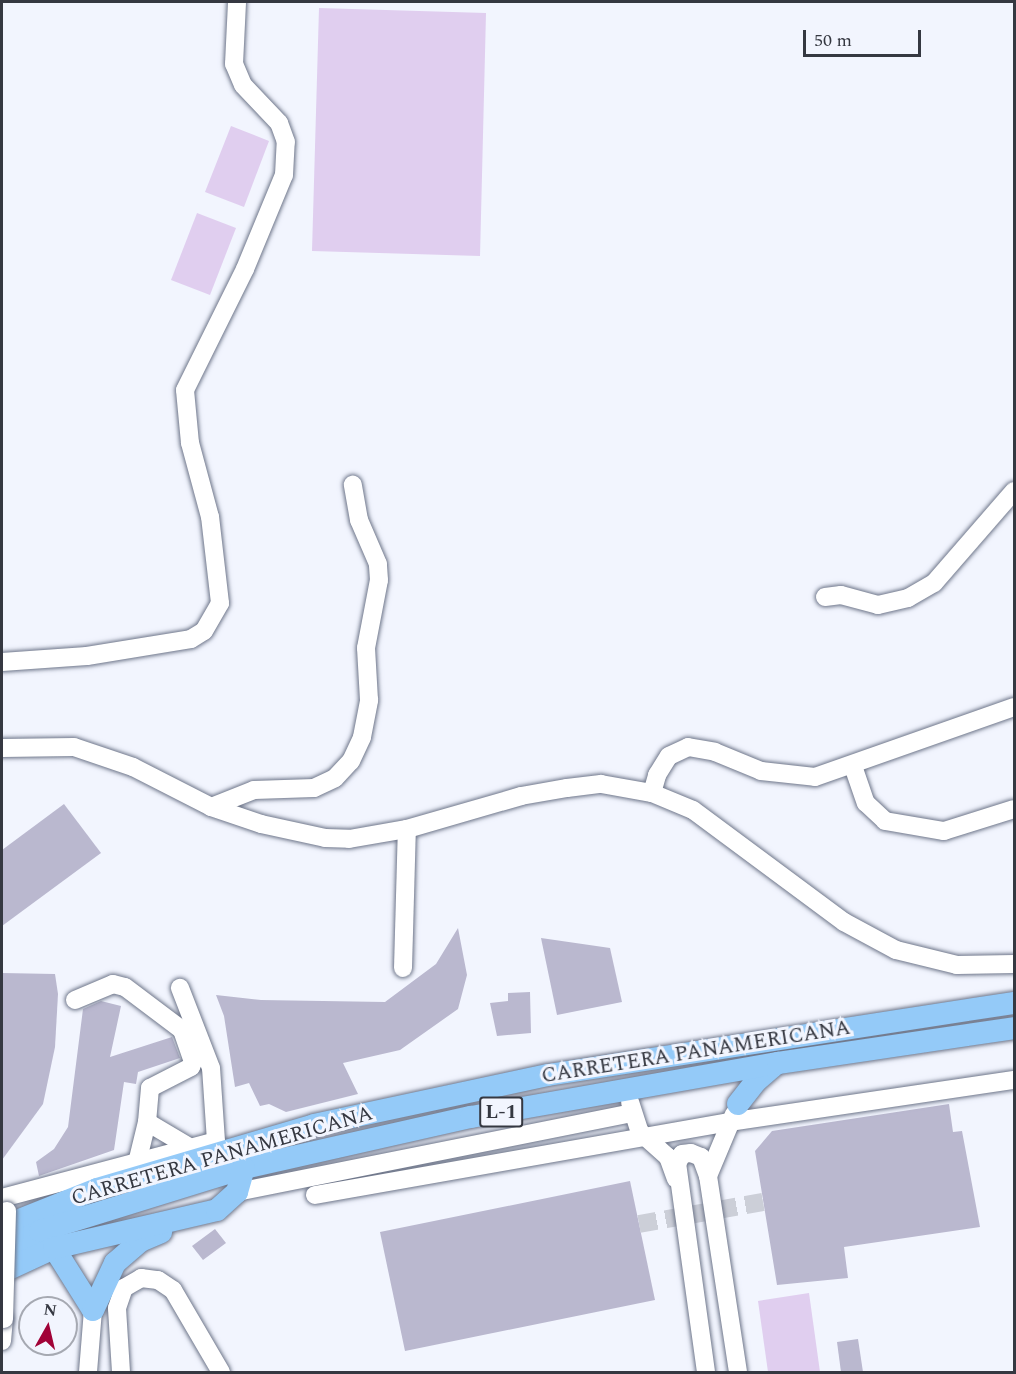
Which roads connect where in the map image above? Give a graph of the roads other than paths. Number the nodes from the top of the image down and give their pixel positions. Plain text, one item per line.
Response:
1 (237, 2) edge
2 (353, 485) dead end
3 (1014, 491) edge
4 (825, 597) dead end
5 (2, 662) edge
6 (1014, 707) edge
7 (2, 748) edge
8 (853, 766) junction
9 (652, 793) junction
10 (211, 807) junction
11 (1014, 809) edge
12 (407, 829) junction
13 (1014, 964) edge
14 (403, 968) dead end
15 (180, 988) dead end
16 (75, 1000) dead end
17 (1014, 1003) edge
18 (1014, 1028) edge
19 (778, 1063) junction
20 (1014, 1080) edge
21 (630, 1103) junction
22 (734, 1113) junction
23 (147, 1122) junction
24 (314, 1125) junction
25 (646, 1138) junction
26 (216, 1141) junction
27 (191, 1148) junction
28 (137, 1163) junction
29 (244, 1168) junction
30 (708, 1176) junction
31 (680, 1188) junction
32 (237, 1192) junction
33 (315, 1196) dead end
34 (5, 1208) edge
35 (218, 1210) junction
36 (54, 1248) junction
37 (2, 1250) edge
38 (2, 1272) edge
39 (724, 1288) junction
40 (696, 1294) junction
41 (93, 1310) junction
42 (2, 1341) edge
43 (88, 1372) edge
44 (121, 1372) edge
45 (221, 1372) edge
46 (706, 1372) edge
47 (738, 1372) edge

1 - 5 street
2 - 10 street
3 - 4 street
6 - 8 street
7 - 10 street
8 - 9 street
8 - 11 street
9 - 12 street
9 - 13 street
10 - 12 street
12 - 14 street
15 - 26 street
16 - 23 street
17 - 24 main road, CARRETERA PANAMERICANA / L-1
18 - 19 main road, CARRETERA PANAMERICANA / L-1
19 - 21 main road, CARRETERA PANAMERICANA / L-1
19 - 22 main road
20 - 22 street
21 - 25 street
21 - 29 main road, CARRETERA PANAMERICANA / L-1
21 - 32 street
22 - 25 street
22 - 30 street
23 - 27 street
23 - 28 street
24 - 26 main road
24 - 34 main road, CARRETERA PANAMERICANA / L-1
25 - 31 street
25 - 33 street
26 - 27 street
27 - 28 street
28 - 34 street
29 - 32 main road
29 - 37 main road, CARRETERA PANAMERICANA / L-1
30 - 31 street
30 - 39 street
31 - 40 street
32 - 35 main road
34 - 42 street, bridge
35 - 36 main road
35 - 41 main road
36 - 38 main road
36 - 41 main road
39 - 40 street
39 - 47 street
40 - 46 street
41 - 43 street
44 - 45 street

